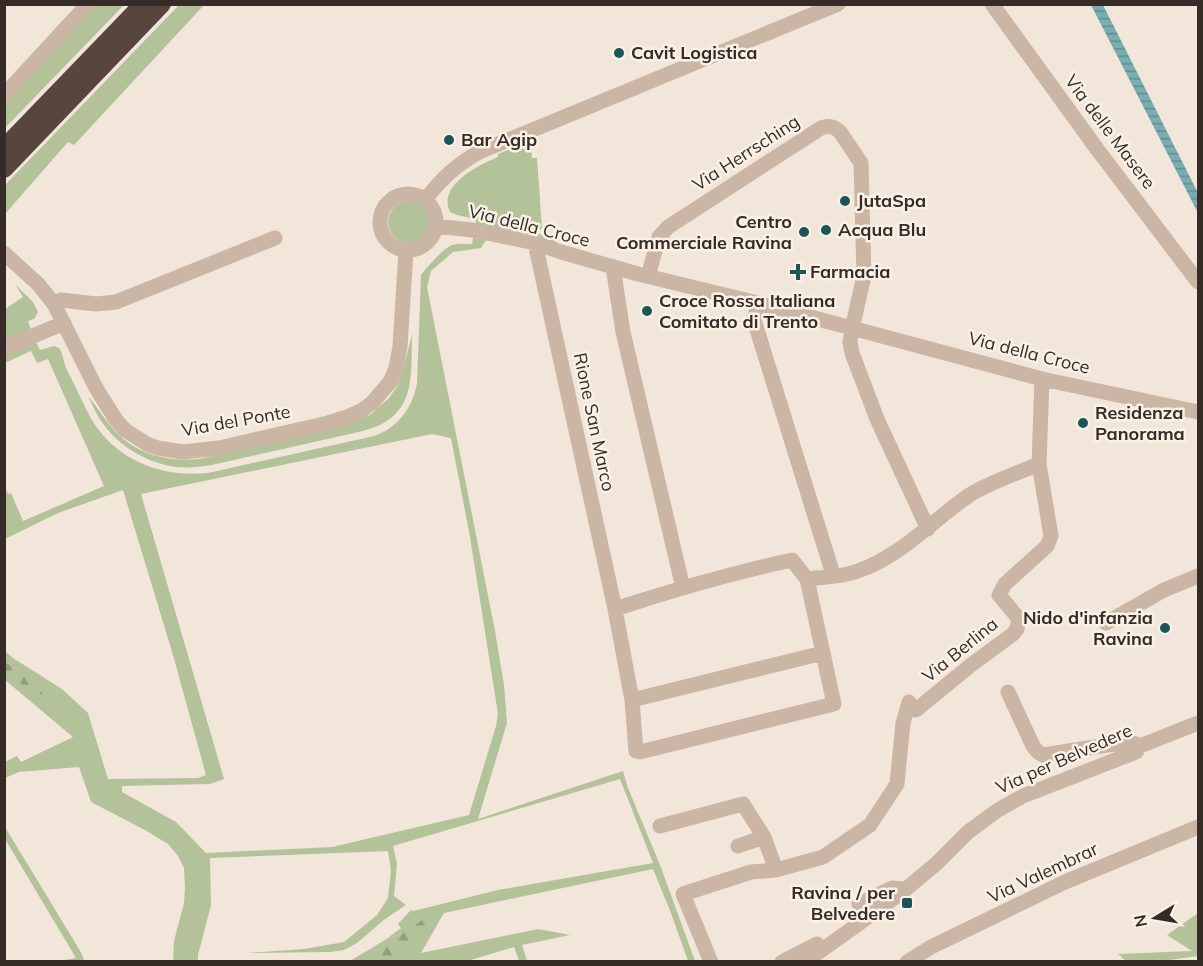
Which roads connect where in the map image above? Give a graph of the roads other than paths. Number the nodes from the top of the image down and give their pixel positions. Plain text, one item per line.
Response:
1 (88, 4) edge
2 (143, 4) edge
3 (162, 4) edge
4 (838, 4) edge
5 (992, 4) edge
6 (4, 95) edge
7 (4, 148) edge
8 (4, 169) edge
9 (425, 200) junction
10 (436, 226) junction
11 (275, 238) dead end
12 (535, 243) junction
13 (406, 250) junction
14 (4, 253) edge
15 (613, 267) junction
16 (648, 276) junction
17 (1198, 282) edge
18 (758, 303) junction
19 (54, 304) junction
20 (64, 323) junction
21 (852, 328) junction
22 (4, 348) edge
23 (1042, 379) junction
24 (1198, 412) edge
25 (1039, 465) junction
26 (928, 529) junction
27 (832, 571) dead end
28 (1198, 576) edge
29 (807, 579) junction
30 (683, 588) junction
31 (615, 609) junction
32 (1106, 623) dead end
33 (823, 653) junction
34 (1008, 692) dead end
35 (632, 700) junction
36 (1198, 723) edge
37 (1140, 746) junction
38 (660, 826) dead end
39 (1198, 827) edge
40 (764, 837) junction
41 (738, 846) dead end
42 (776, 870) junction
43 (906, 889) junction
44 (860, 904) dead end
45 (871, 915) junction
46 (711, 962) edge
47 (782, 962) edge
48 (805, 962) edge
49 (907, 962) edge

1 - 6 street
2 - 7 highway
3 - 8 highway
4 - 9 street
5 - 17 street, Via delle Masere
9 - 10 street
9 - 13 street
10 - 12 street, Via della Croce
10 - 13 street
11 - 19 street
12 - 15 street, Via della Croce
12 - 31 street, Rione San Marco
13 - 20 street, Via del Ponte
14 - 19 street, Via del Ponte
15 - 16 street, Via della Croce
15 - 30 street
16 - 18 street, Via della Croce
16 - 21 street, Via Herrsching
18 - 21 street, Via della Croce
18 - 27 street
19 - 20 street, Via del Ponte
20 - 22 street
21 - 23 street, Via della Croce
21 - 26 street
23 - 24 street, Via della Croce
23 - 25 street, Via Berlina
25 - 26 street
25 - 42 street, Via Berlina
26 - 29 street
28 - 32 street
29 - 30 street
29 - 33 street, Rione San Marco
30 - 31 street
31 - 35 street, Rione San Marco
33 - 35 street
33 - 35 street, Rione San Marco
34 - 37 street
36 - 37 street, Via per Belvedere
37 - 43 street, Via per Belvedere
38 - 40 street
39 - 49 street, Via Valembrar
40 - 41 street
40 - 42 street
42 - 46 street
43 - 44 street
43 - 45 street, Via per Belvedere
45 - 47 street, Via per Belvedere
45 - 48 street, Via per Belvedere

